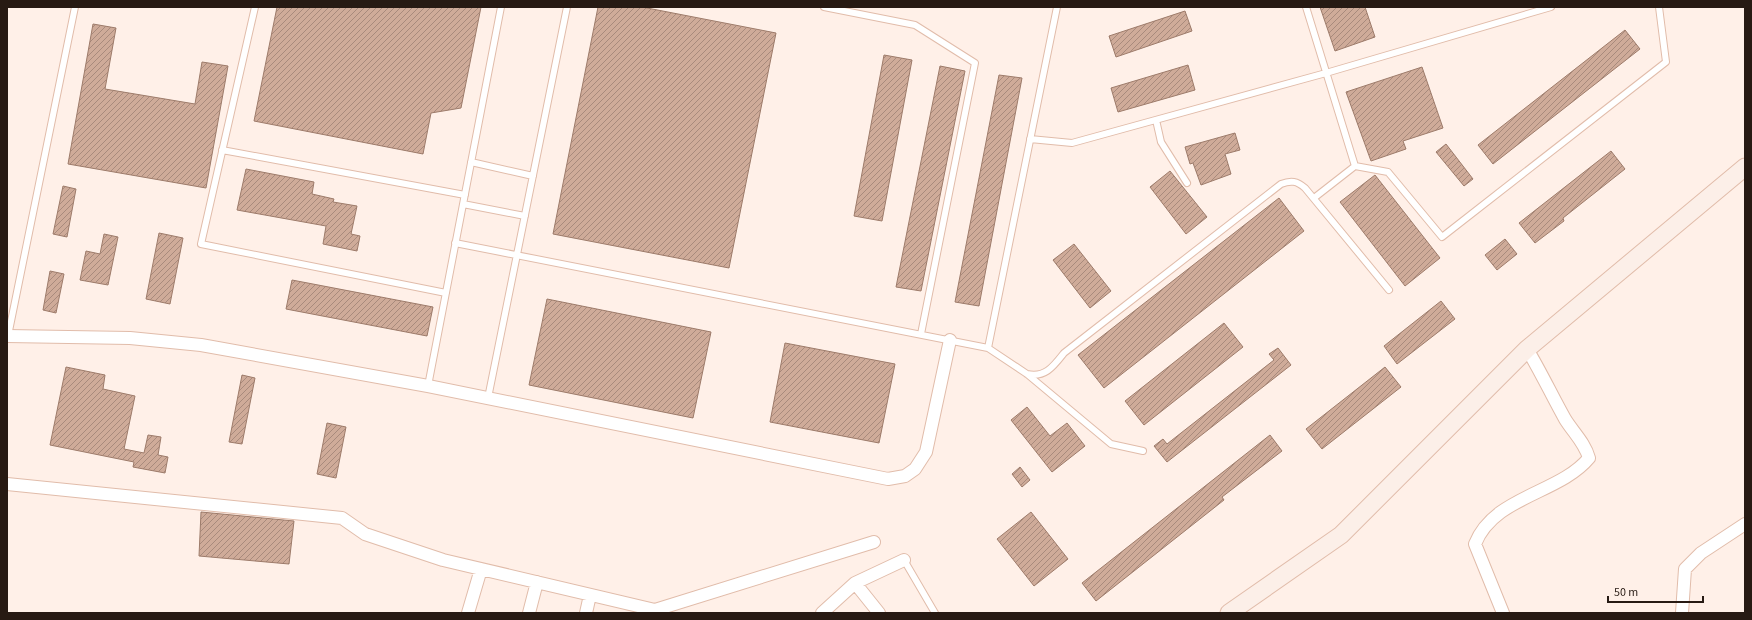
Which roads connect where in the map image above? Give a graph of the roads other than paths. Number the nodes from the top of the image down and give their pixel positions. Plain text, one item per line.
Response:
1 (75, 7) edge
2 (255, 7) edge
3 (501, 7) edge
4 (567, 7) edge
5 (824, 7) edge
6 (1057, 7) edge
7 (1306, 7) edge
8 (1551, 7) edge
9 (1660, 7) edge
10 (1326, 73) junction
11 (1156, 120) junction
12 (1030, 139) junction
13 (222, 150) junction
14 (471, 162) junction
15 (1354, 166) junction
16 (1745, 167) edge
17 (533, 176) junction
18 (1187, 183) dead end
19 (465, 195) junction
20 (1314, 198) junction
21 (463, 204) junction
22 (525, 216) junction
23 (455, 243) junction
24 (517, 255) junction
25 (1389, 290) dead end
26 (446, 293) junction
27 (921, 334) junction
28 (8, 336) edge
29 (950, 340) junction
30 (988, 348) junction
31 (1527, 349) junction
32 (1027, 374) junction
33 (428, 386) junction
34 (488, 398) junction
35 (1143, 451) dead end
36 (7, 484) edge
37 (1745, 524) edge
38 (874, 542) dead end
39 (904, 560) joint
40 (481, 569) junction
41 (537, 582) junction
42 (855, 583) junction
43 (590, 595) junction
44 (656, 612) edge
45 (468, 613) edge
46 (529, 613) edge
47 (586, 613) edge
48 (822, 613) edge
49 (879, 613) edge
50 (935, 613) edge
51 (1229, 613) edge
52 (1502, 613) edge
53 (1682, 613) edge

1 - 28 lane
2 - 13 lane
3 - 14 lane
4 - 17 lane
5 - 27 lane
6 - 12 lane
7 - 10 lane
8 - 10 lane
9 - 15 lane
10 - 11 lane
10 - 15 lane
11 - 12 lane
11 - 18 lane
12 - 30 lane
13 - 19 lane
13 - 26 lane
14 - 17 lane
14 - 19 lane
15 - 20 lane
16 - 31 main road
17 - 22 lane
19 - 21 lane
20 - 25 lane
20 - 32 lane
21 - 22 lane
21 - 23 lane
22 - 24 lane
23 - 24 lane
23 - 26 lane
24 - 27 lane
24 - 34 lane
26 - 33 lane
27 - 29 lane
28 - 33 street
29 - 30 lane
29 - 34 street
30 - 32 lane
31 - 51 main road
31 - 52 street
32 - 35 lane
33 - 34 street
36 - 40 street
37 - 53 street
38 - 44 street
39 - 42 street
39 - 50 lane
40 - 41 street
40 - 45 street
41 - 43 street
41 - 46 street
42 - 48 street
42 - 49 street
43 - 44 street
43 - 47 street

